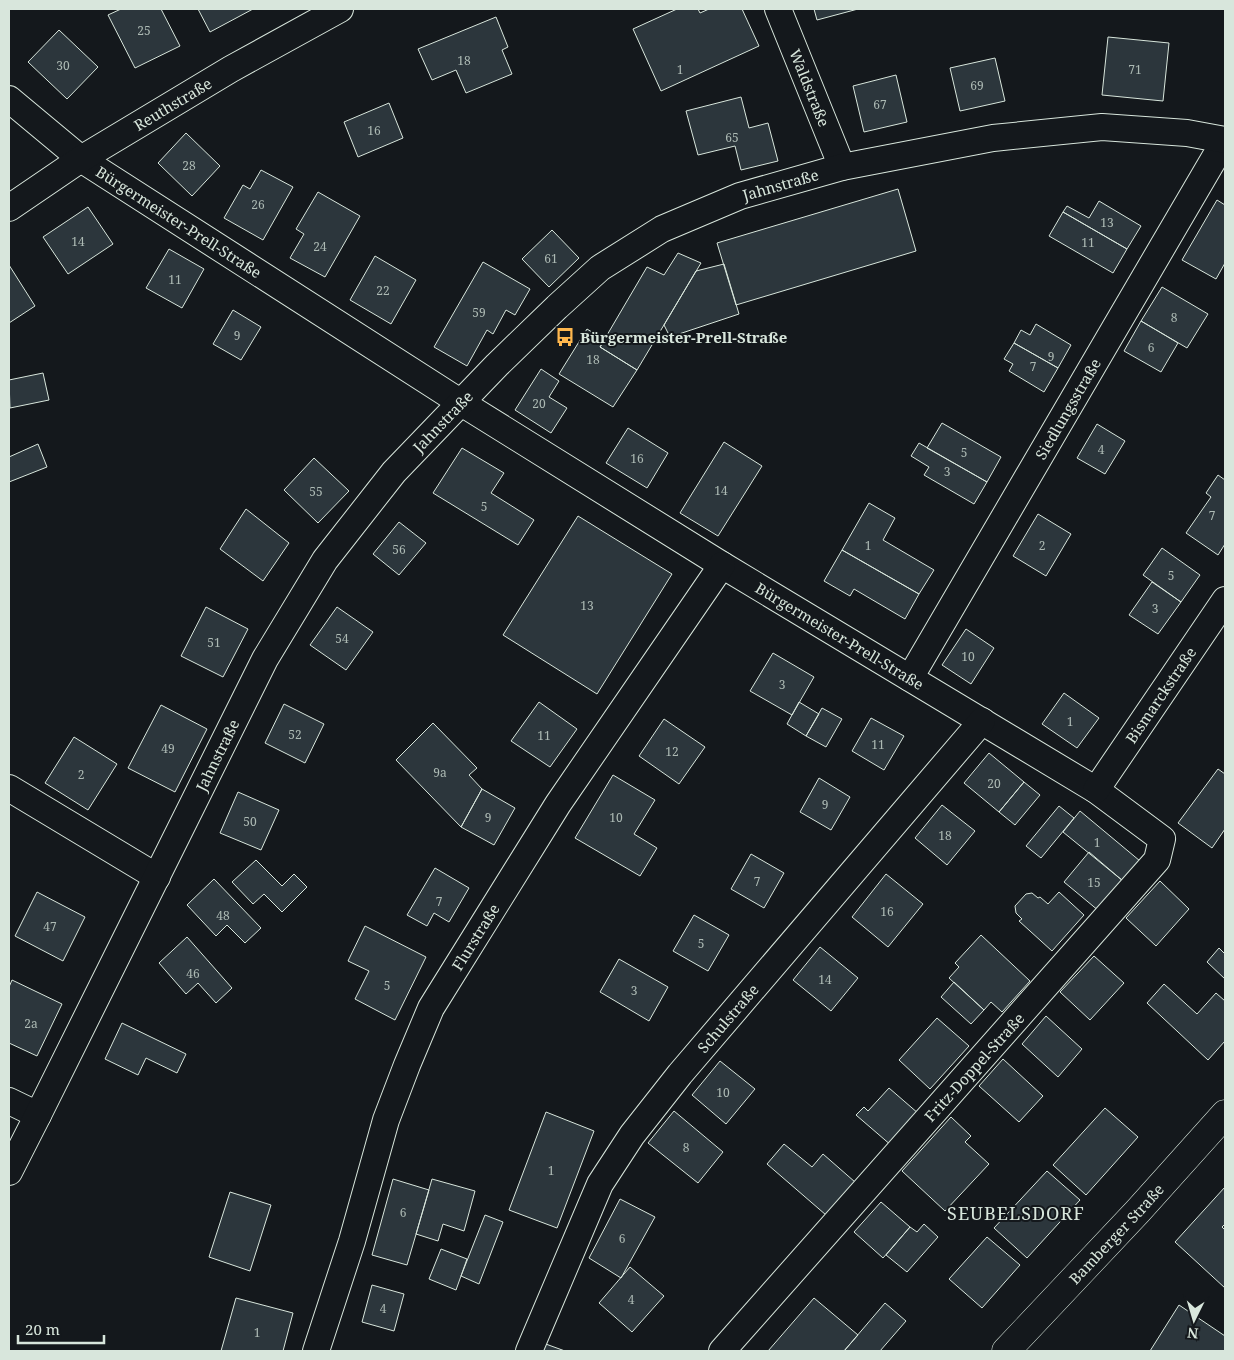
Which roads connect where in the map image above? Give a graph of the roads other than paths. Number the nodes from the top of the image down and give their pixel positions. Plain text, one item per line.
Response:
1 (340, 9) edge
2 (778, 9) edge
3 (9, 99) edge
4 (1225, 140) edge
5 (81, 159) junction
6 (842, 167) junction
7 (9, 208) edge
8 (460, 402) junction
9 (722, 565) junction
10 (1225, 600) edge
11 (910, 678) junction
12 (982, 721) junction
13 (9, 788) edge
14 (1096, 790) junction
15 (156, 876) junction
16 (9, 1102) edge
17 (1225, 1114) edge
18 (38, 1115) junction
19 (9, 1172) edge
20 (316, 1351) edge
21 (529, 1351) edge
22 (722, 1351) edge
23 (1006, 1351) edge

1 - 5 street, Reuthstraße
2 - 6 street, Waldstraße
3 - 5 street, Bürgermeister-Prell-Straße
4 - 6 street, Jahnstraße
4 - 11 street, Siedlungsstraße
5 - 7 street, Reuthstraße
5 - 8 street, Bürgermeister-Prell-Straße
6 - 8 street, Jahnstraße
8 - 9 street, Bürgermeister-Prell-Straße
8 - 15 street, Jahnstraße
9 - 11 street, Bürgermeister-Prell-Straße
9 - 20 street, Flurstraße
10 - 14 street, Bismarckstraße
11 - 12 street, Bürgermeister-Prell-Straße
12 - 14 street, Bürgermeister-Prell-Straße
12 - 21 street, Schulstraße
13 - 15 street
14 - 22 street, Fritz-Doppel-Straße
15 - 18 street, Jahnstraße
16 - 18 street
17 - 23 street, Bamberger Straße
18 - 19 street, Jahnstraße

